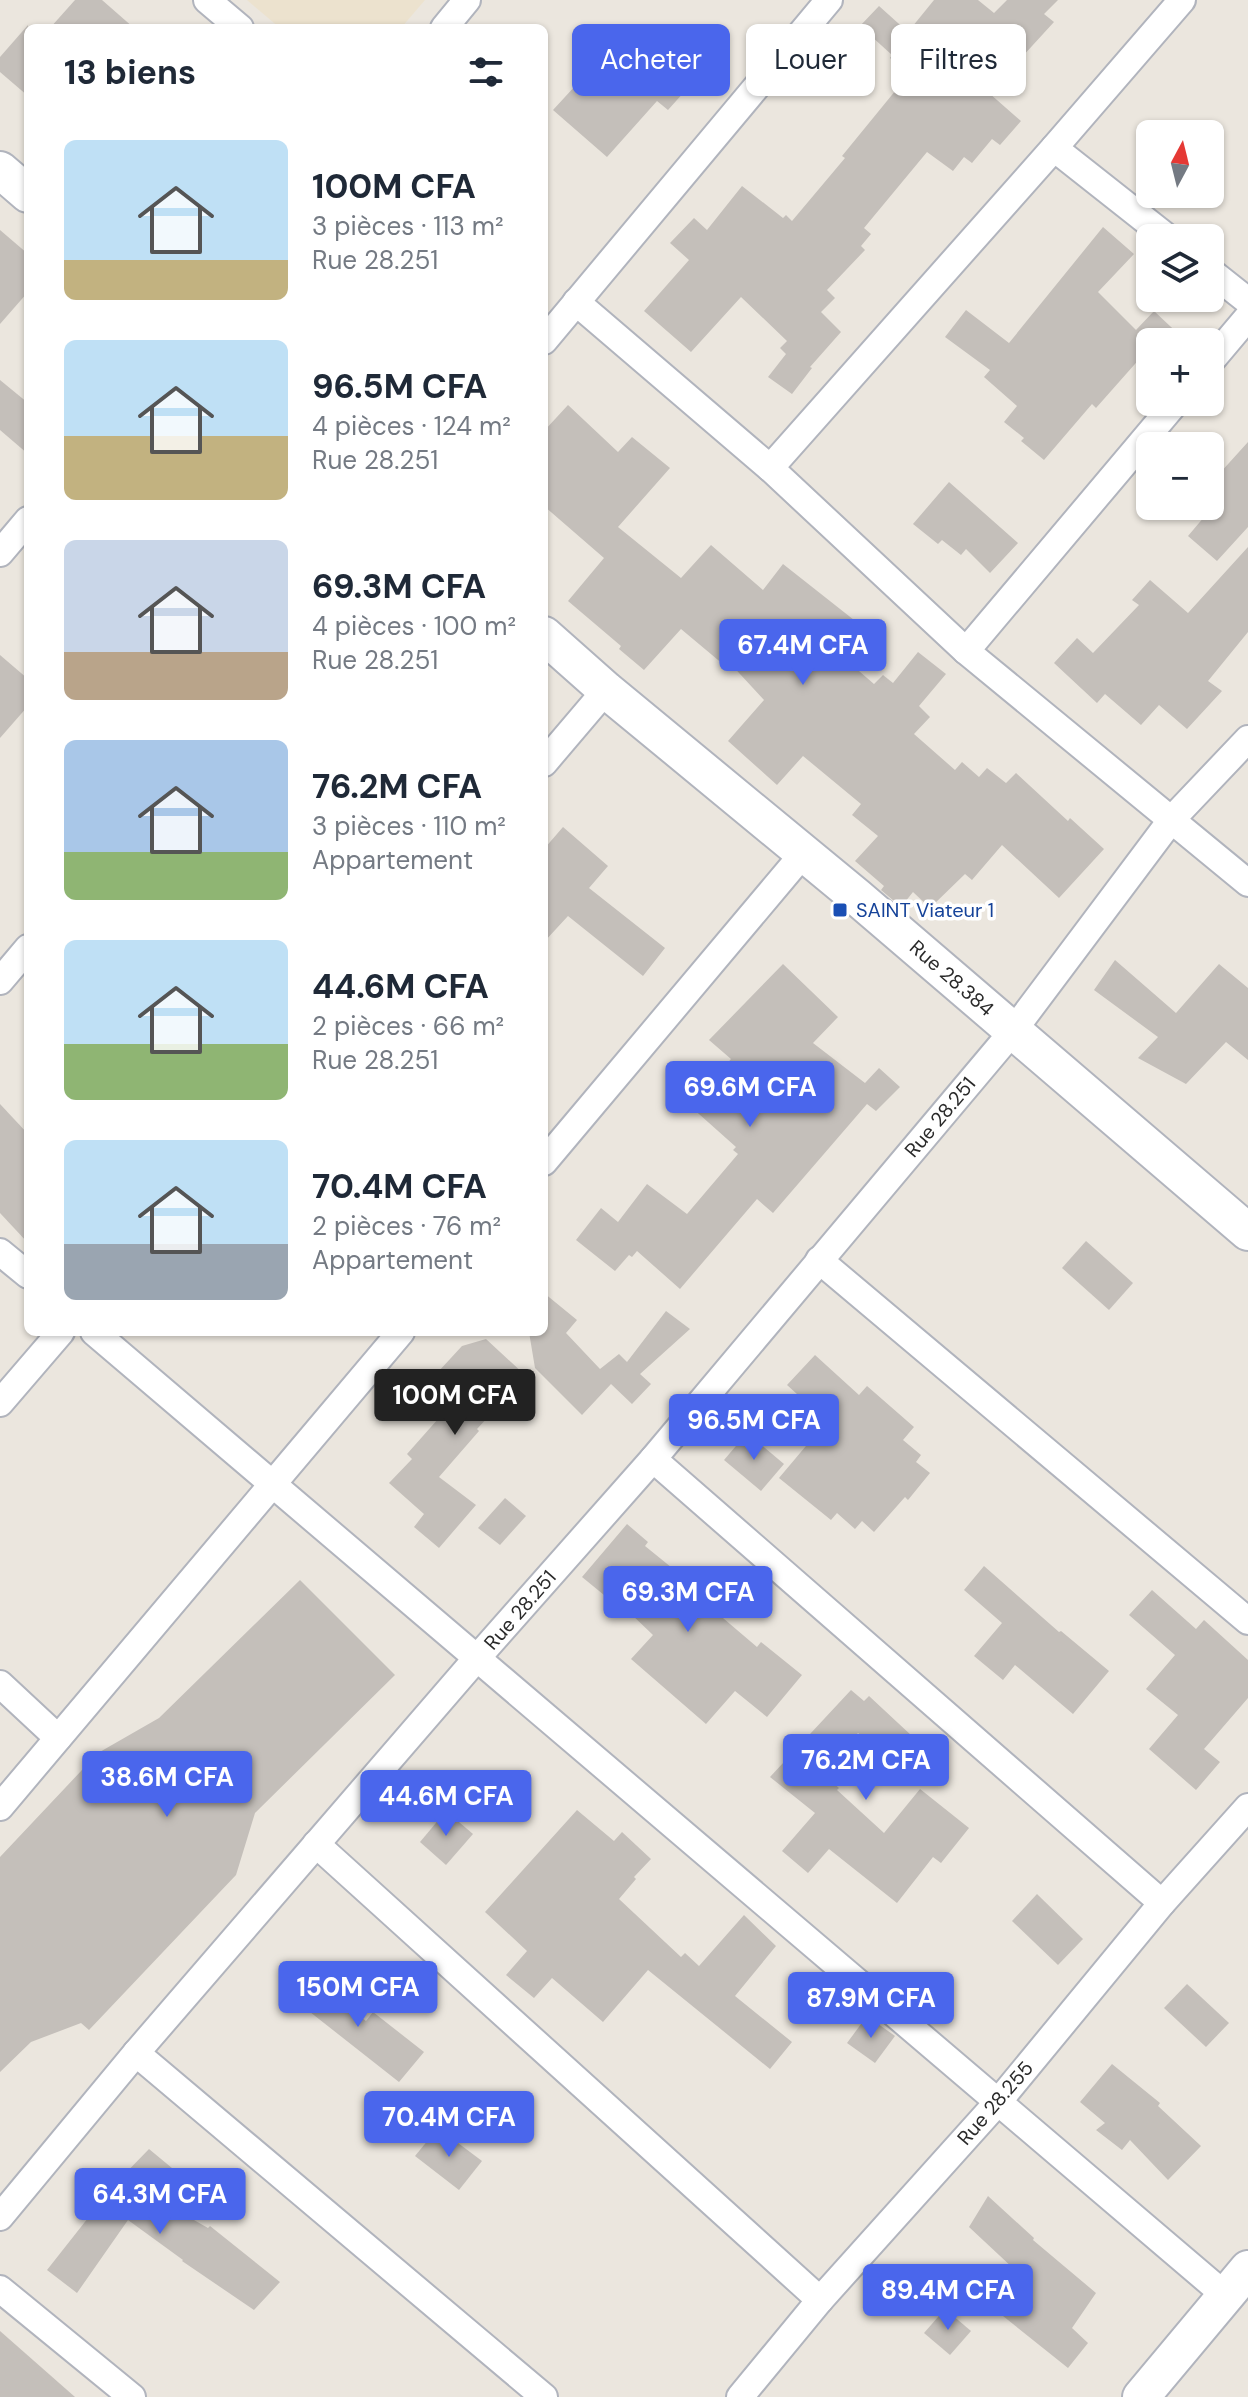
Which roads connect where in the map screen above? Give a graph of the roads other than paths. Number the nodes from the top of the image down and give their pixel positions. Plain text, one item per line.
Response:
1 (207, 0) edge
2 (467, 0) edge
3 (829, 0) edge
4 (1182, 0) edge
5 (235, 24) edge
6 (447, 24) edge
7 (1054, 148) junction
8 (0, 170) edge
9 (24, 191) edge
10 (1150, 224) edge
11 (1224, 282) edge
12 (1248, 301) edge
13 (576, 302) junction
14 (1248, 317) edge
15 (548, 336) edge
16 (1224, 345) edge
17 (1164, 416) edge
18 (770, 468) junction
19 (24, 525) edge
20 (1, 551) edge
21 (548, 639) edge
22 (966, 651) junction
23 (606, 690) junction
24 (1248, 739) edge
25 (548, 758) edge
26 (1172, 819) junction
27 (803, 854) junction
28 (1248, 883) edge
29 (24, 953) edge
30 (0, 981) edge
31 (1013, 1031) junction
32 (548, 1157) edge
33 (1248, 1232) edge
34 (0, 1252) edge
35 (819, 1260) junction
36 (24, 1272) edge
37 (58, 1336) edge
38 (99, 1336) edge
39 (398, 1336) edge
40 (0, 1403) edge
41 (653, 1459) junction
42 (272, 1484) junction
43 (1248, 1621) edge
44 (477, 1658) junction
45 (0, 1684) edge
46 (58, 1738) junction
47 (0, 1807) edge
48 (1248, 1807) edge
49 (316, 1844) junction
50 (1162, 1903) junction
51 (136, 2053) junction
52 (998, 2102) junction
53 (0, 2217) edge
54 (1237, 2283) edge
55 (0, 2289) edge
56 (820, 2300) junction
57 (132, 2397) edge
58 (544, 2397) edge
59 (740, 2397) edge
60 (1141, 2397) edge

1 - 5 street
2 - 6 street
3 - 13 street
4 - 7 street
7 - 10 street
7 - 18 street
8 - 9 street
11 - 12 street
13 - 15 street
13 - 18 street
14 - 16 street
17 - 22 street
18 - 22 street
19 - 20 street
21 - 23 street, Rue 28.384
22 - 26 street
23 - 25 street
23 - 27 street, Rue 28.384
24 - 26 street, Rue 28.251
26 - 28 street
26 - 31 street, Rue 28.251
27 - 31 street, Rue 28.384
27 - 32 street
29 - 30 street
31 - 33 street, Rue 28.384
31 - 35 street, Rue 28.251
34 - 36 street
35 - 41 street, Rue 28.251
35 - 43 street
37 - 40 street
38 - 42 street
39 - 42 street
41 - 44 street, Rue 28.251
41 - 50 street
42 - 44 street
42 - 46 street
44 - 49 street, Rue 28.251
44 - 52 street
45 - 46 street
46 - 47 street
48 - 50 street, Rue 28.255
49 - 51 street, Rue 28.251
49 - 56 street
50 - 52 street, Rue 28.255
51 - 53 street, Rue 28.251
51 - 58 street
52 - 54 street
52 - 56 street, Rue 28.255
54 - 60 street
55 - 57 street
56 - 59 street, Rue 28.255

